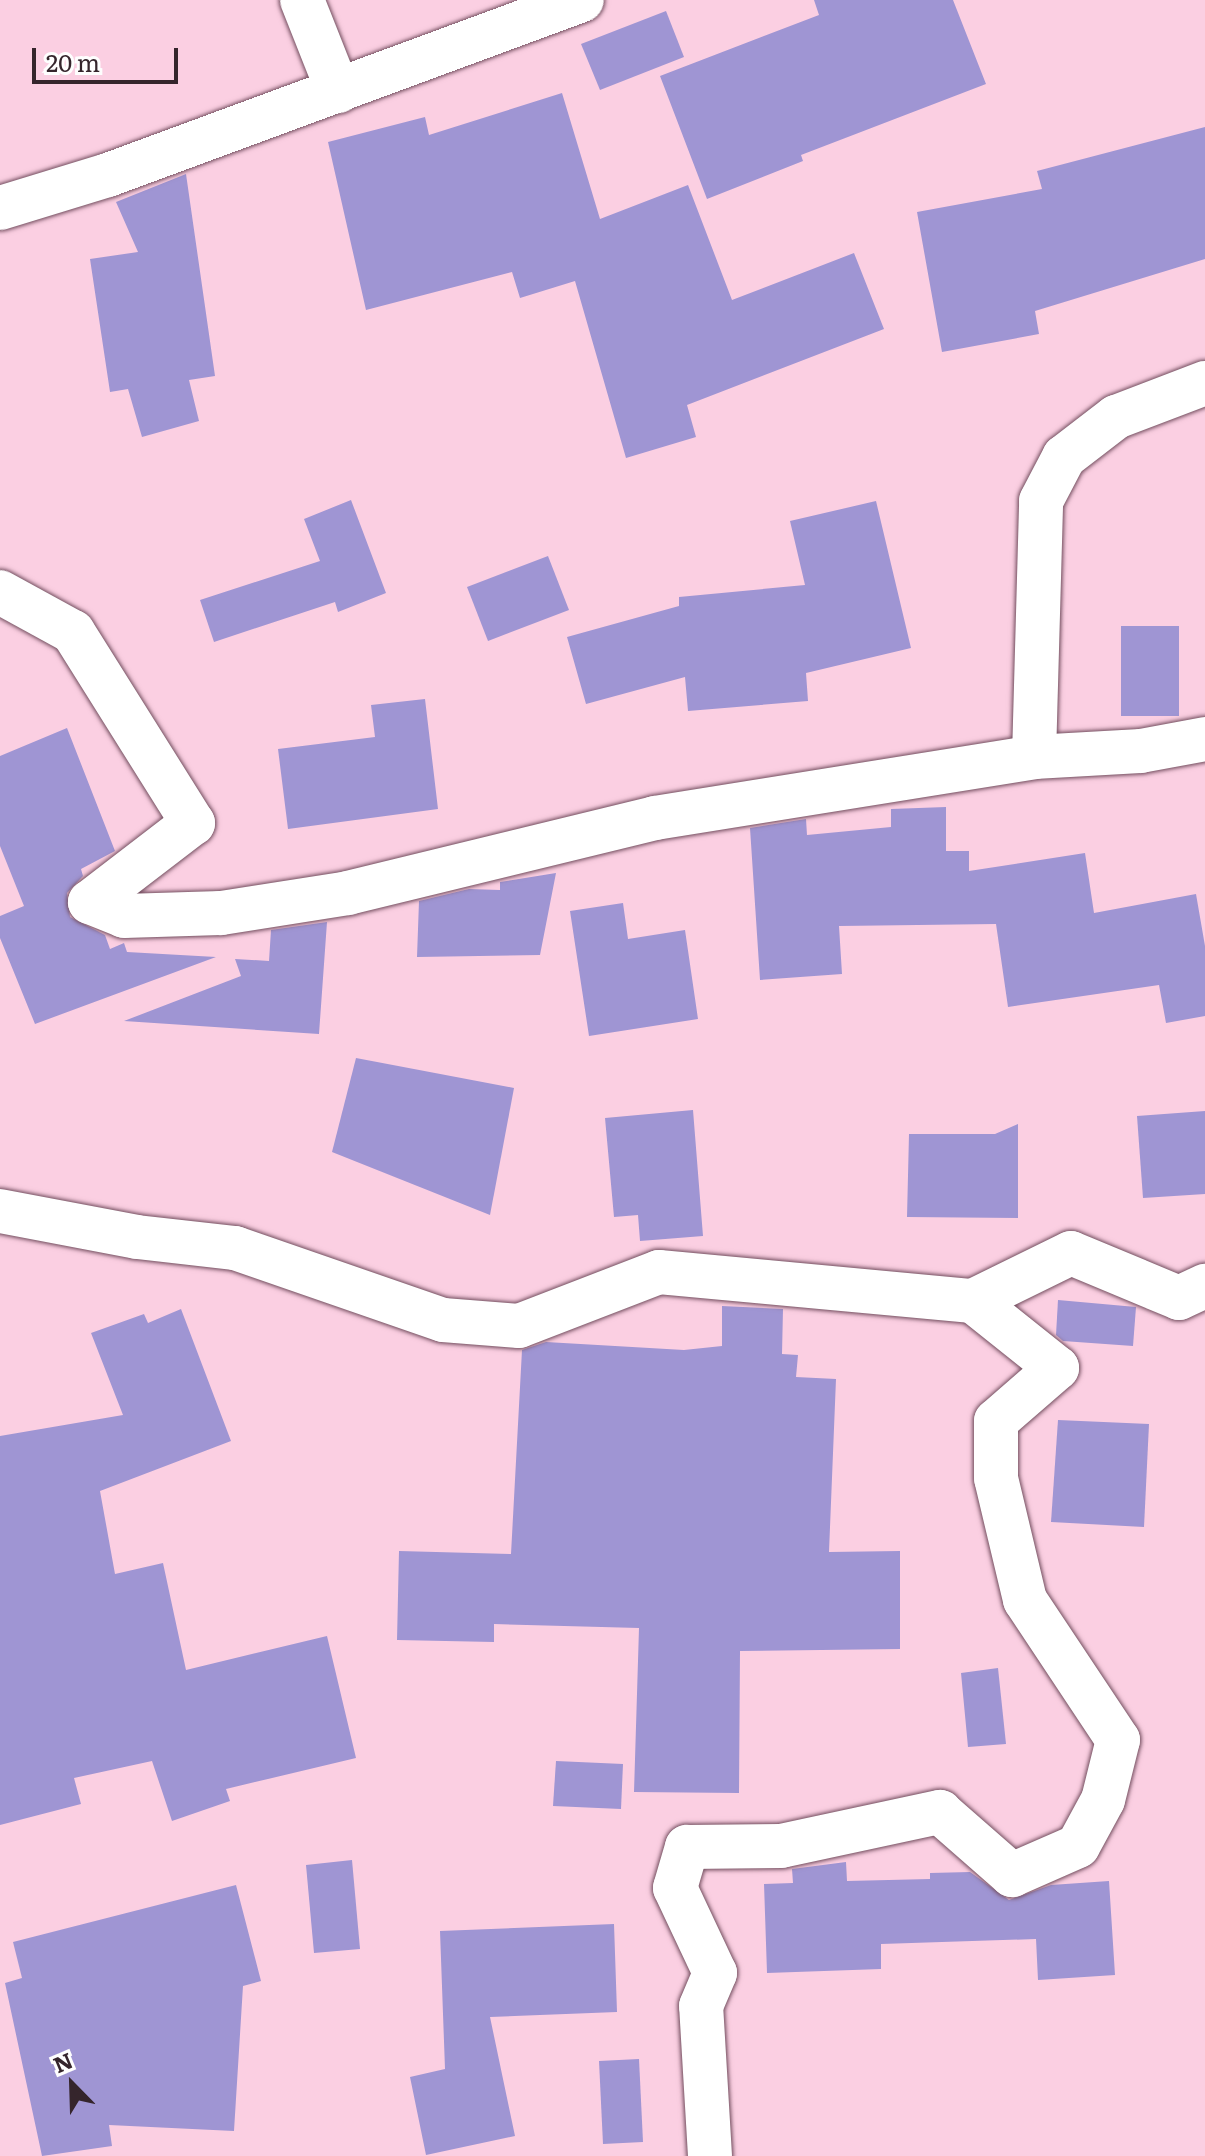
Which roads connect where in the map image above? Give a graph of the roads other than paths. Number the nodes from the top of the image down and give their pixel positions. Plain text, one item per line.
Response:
1 (302, 0) edge
2 (582, 0) edge
3 (338, 91) junction
4 (0, 208) edge
5 (1205, 383) edge
6 (0, 592) edge
7 (1205, 739) edge
8 (1034, 757) junction
9 (0, 1211) edge
10 (1205, 1286) edge
11 (973, 1301) junction
12 (710, 2156) edge

1 - 3 street
2 - 3 street
3 - 4 street
5 - 8 street
6 - 8 street
7 - 8 street
9 - 11 street
10 - 11 street
11 - 12 street

